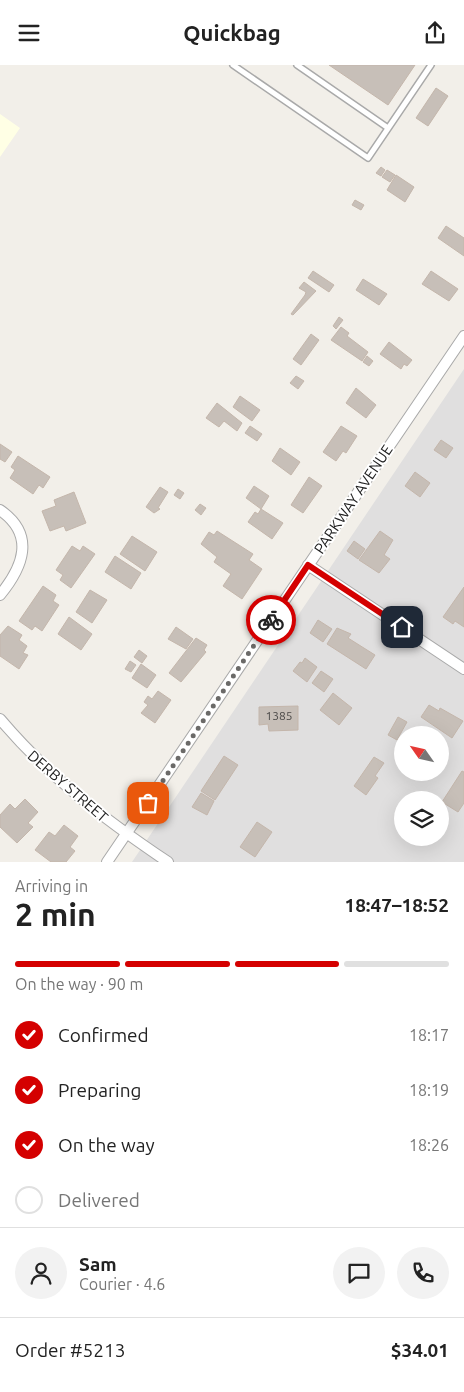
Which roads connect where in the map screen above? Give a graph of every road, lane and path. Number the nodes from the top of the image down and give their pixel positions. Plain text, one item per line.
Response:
1 (233, 65) edge
2 (296, 65) edge
3 (431, 65) edge
4 (388, 128) junction
5 (464, 336) edge
6 (0, 510) edge
7 (308, 565) junction
8 (0, 595) edge
9 (464, 669) edge
10 (0, 719) edge
11 (126, 834) junction
12 (107, 862) edge
13 (168, 862) edge

1 - 4 lane
2 - 4 lane
3 - 4 lane
5 - 7 street, PARKWAY AVENUE
6 - 8 street
7 - 9 street
7 - 11 street, PARKWAY AVENUE
10 - 11 street, DERBY STREET
11 - 12 street, PARKWAY AVENUE
11 - 13 street, DERBY STREET

